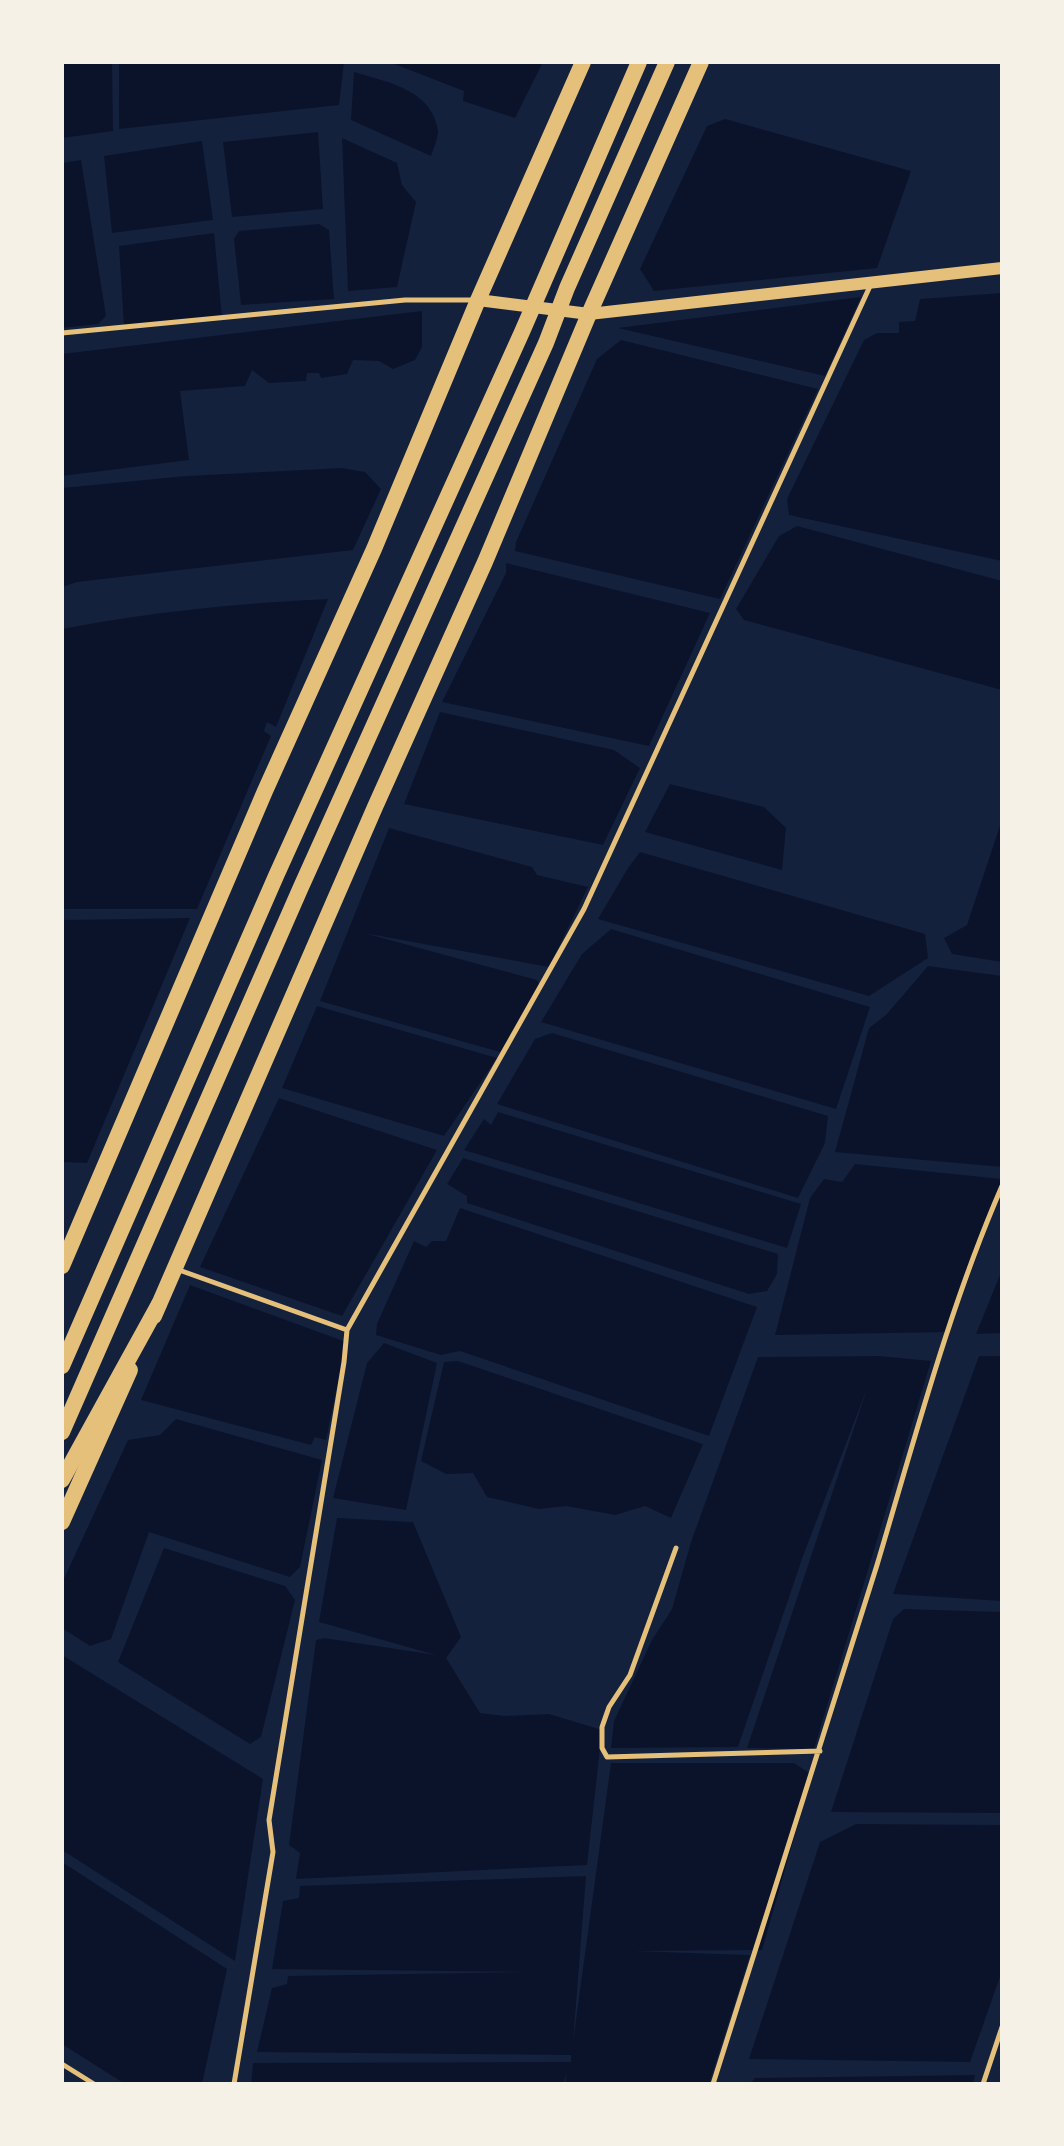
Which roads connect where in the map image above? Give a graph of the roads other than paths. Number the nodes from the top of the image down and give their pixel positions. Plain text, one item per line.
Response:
1 (583, 62) edge
2 (639, 62) edge
3 (667, 62) edge
4 (701, 62) edge
5 (1002, 268) edge
6 (871, 282) junction
7 (478, 300) junction
8 (589, 314) junction
9 (62, 333) edge
10 (1002, 1186) edge
11 (62, 1266) edge
12 (173, 1268) junction
13 (159, 1304) junction
14 (347, 1330) junction
15 (62, 1366) edge
16 (62, 1432) edge
17 (62, 1480) edge
18 (62, 1522) edge
19 (676, 1548) dead end
20 (820, 1751) junction
21 (1002, 2027) edge
22 (62, 2064) edge
23 (94, 2084) edge
24 (234, 2084) edge
25 (713, 2084) edge
26 (983, 2084) edge

1 - 7 main road
2 - 15 main road
3 - 16 main road
4 - 8 main road
5 - 6 street
6 - 8 street
6 - 14 lane
7 - 8 street
7 - 9 lane
7 - 11 main road
8 - 12 main road
10 - 20 lane
12 - 13 main road
12 - 14 lane
13 - 17 main road
13 - 18 main road
14 - 24 lane
19 - 20 lane
20 - 25 lane
21 - 26 lane
22 - 23 lane

